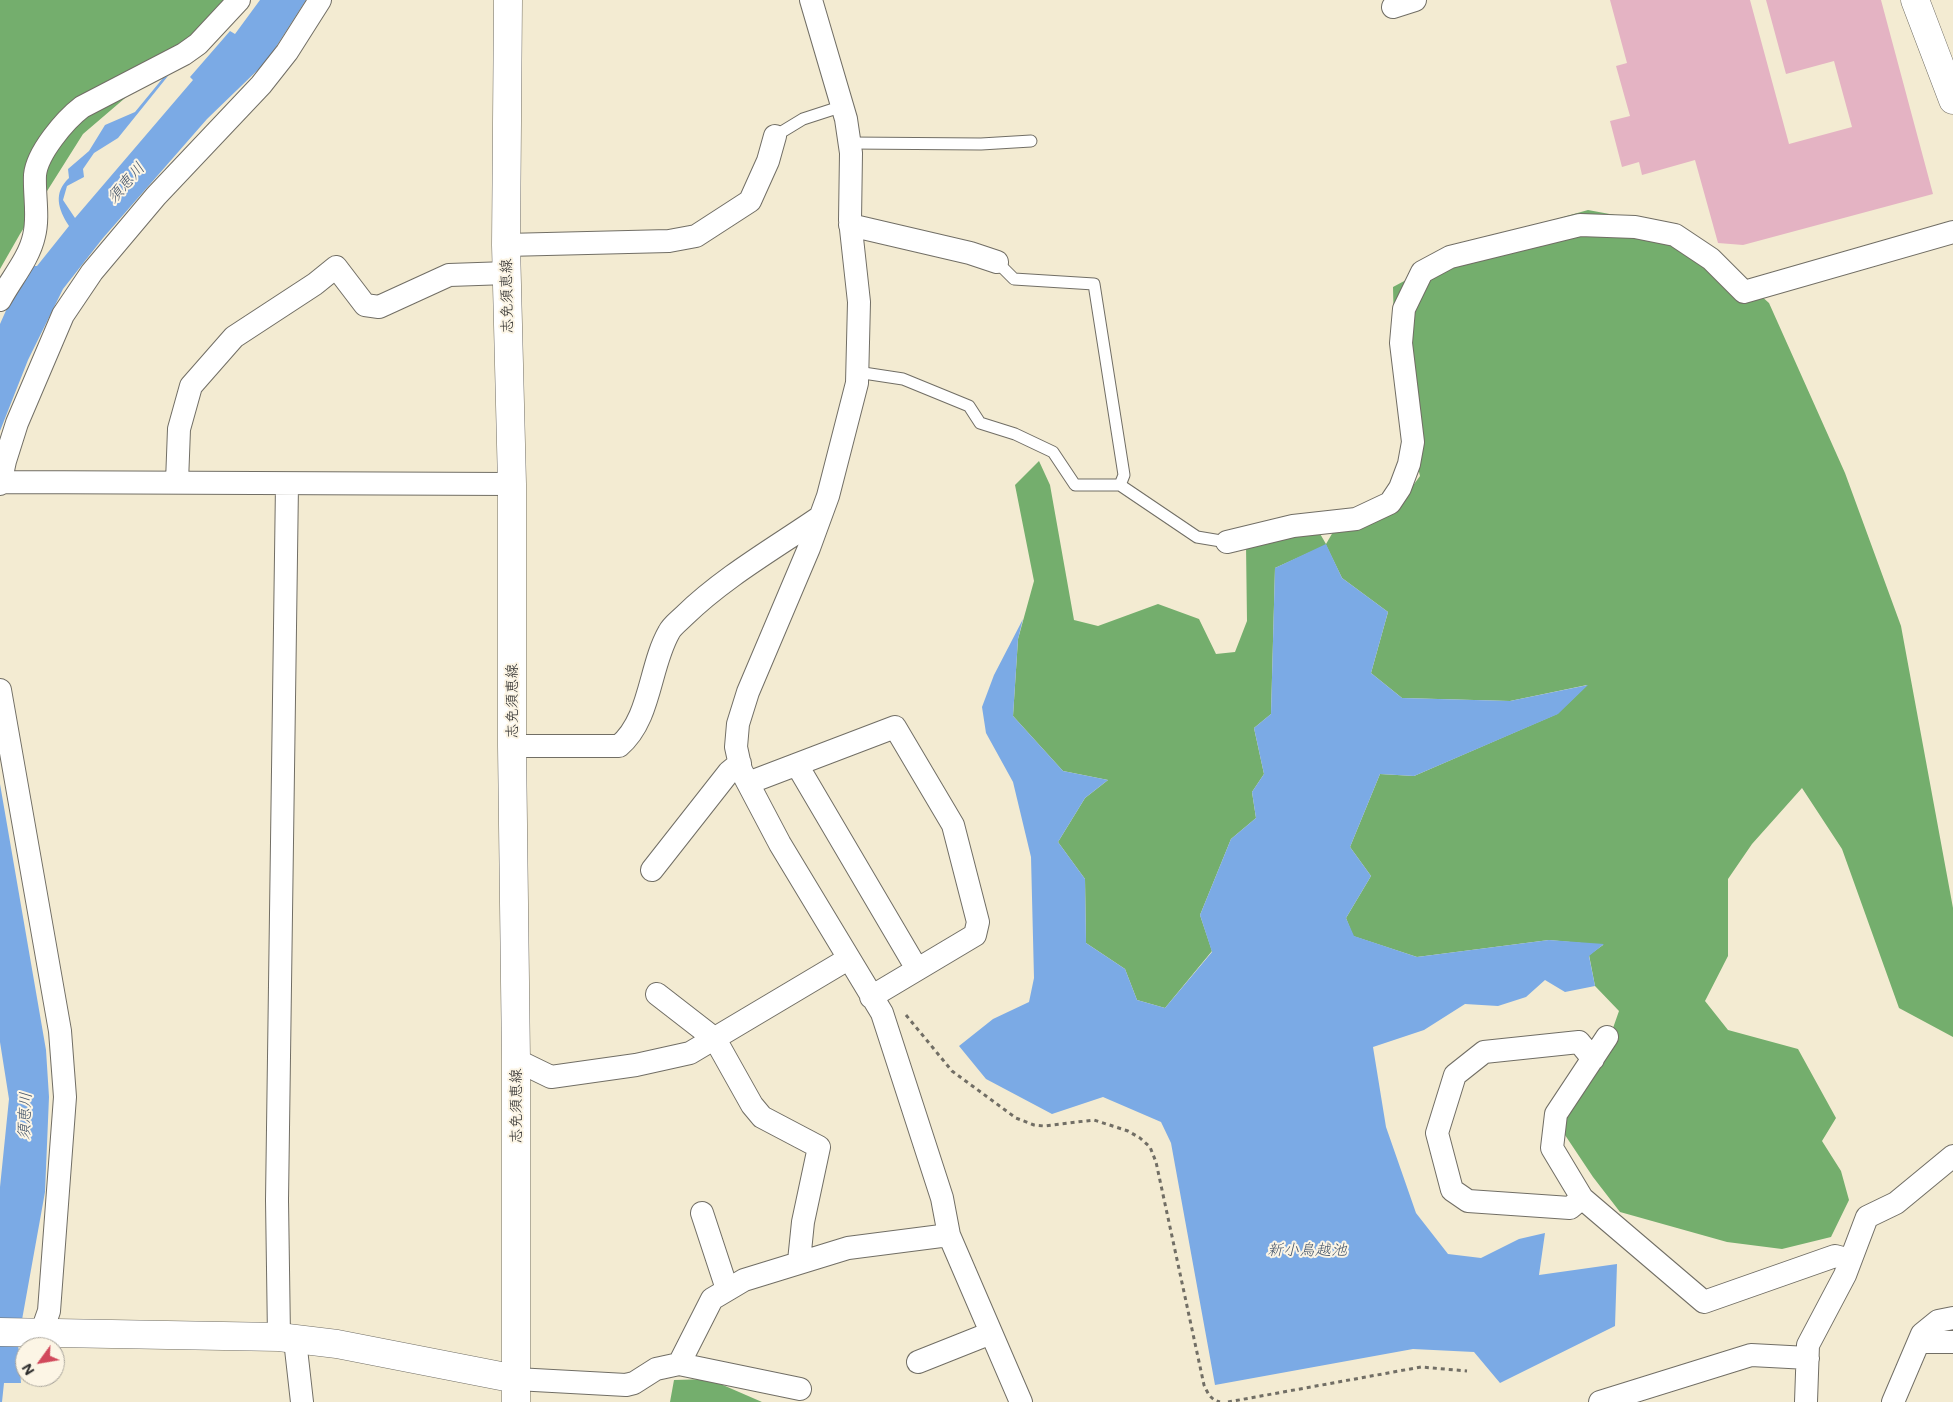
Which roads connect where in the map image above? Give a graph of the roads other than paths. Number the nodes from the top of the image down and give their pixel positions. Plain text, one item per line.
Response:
1 (239, 0) edge
2 (320, 0) edge
3 (508, 0) edge
4 (811, 0) edge
5 (1415, 0) edge
6 (1915, 0) edge
7 (1393, 7) dead end
8 (1953, 100) edge
9 (843, 106) junction
10 (775, 136) joint
11 (1031, 141) dead end
12 (850, 143) junction
13 (850, 225) junction
14 (1953, 232) edge
15 (506, 245) junction
16 (998, 262) joint
17 (507, 273) junction
18 (0, 300) edge
19 (857, 372) junction
20 (177, 482) junction
21 (0, 483) edge
22 (287, 484) junction
23 (512, 484) junction
24 (1120, 485) junction
25 (820, 517) junction
26 (1227, 542) joint
27 (0, 690) edge
28 (512, 746) junction
29 (797, 765) junction
30 (744, 773) junction
31 (652, 870) dead end
32 (848, 959) junction
33 (917, 969) junction
34 (657, 994) dead end
35 (876, 1005) junction
36 (1607, 1038) dead end
37 (715, 1039) junction
38 (1593, 1059) junction
39 (516, 1060) junction
40 (1953, 1156) edge
41 (1582, 1198) junction
42 (702, 1213) dead end
43 (949, 1235) junction
44 (1850, 1260) junction
45 (799, 1261) junction
46 (727, 1289) junction
47 (1953, 1318) edge
48 (36, 1331) junction
49 (0, 1332) edge
50 (990, 1333) junction
51 (287, 1338) junction
52 (1919, 1342) junction
53 (1953, 1342) edge
54 (1808, 1358) junction
55 (918, 1362) dead end
56 (679, 1364) junction
57 (800, 1389) dead end
58 (516, 1390) edge
59 (625, 1394) edge
60 (302, 1402) edge
61 (1021, 1402) edge
62 (1600, 1402) edge
63 (1806, 1402) edge
64 (1893, 1402) edge

1 - 18 street
2 - 21 street
3 - 15 main road, 志免須恵線
4 - 9 street
5 - 7 street
6 - 8 main road
9 - 10 lane
9 - 12 street
10 - 15 street
11 - 12 lane
12 - 13 street
13 - 16 street
13 - 19 street
14 - 26 street
15 - 17 main road, 志免須恵線
16 - 24 lane
17 - 20 street
17 - 23 main road, 志免須恵線
19 - 24 lane
19 - 25 street
20 - 21 street
20 - 22 street
22 - 23 street
22 - 51 street
23 - 28 main road, 志免須恵線
24 - 26 lane
25 - 28 street
25 - 30 street
27 - 48 street
28 - 39 main road, 志免須恵線
29 - 30 street
29 - 33 street
29 - 33 street
30 - 31 street
30 - 32 street
32 - 35 street
32 - 37 street
33 - 35 street
34 - 37 street
35 - 43 street
36 - 38 street
37 - 39 street
37 - 45 street
38 - 41 street
38 - 41 street
39 - 58 main road, 志免須恵線
40 - 44 street
41 - 44 street
42 - 46 street
43 - 45 street
43 - 50 street
44 - 54 street
45 - 46 street
46 - 56 street
47 - 52 street
48 - 49 main road
48 - 51 main road
50 - 55 street
50 - 61 street
51 - 58 main road
51 - 60 street
52 - 53 street
52 - 64 street
54 - 62 street
54 - 63 street
56 - 57 street
56 - 59 street
58 - 59 street

